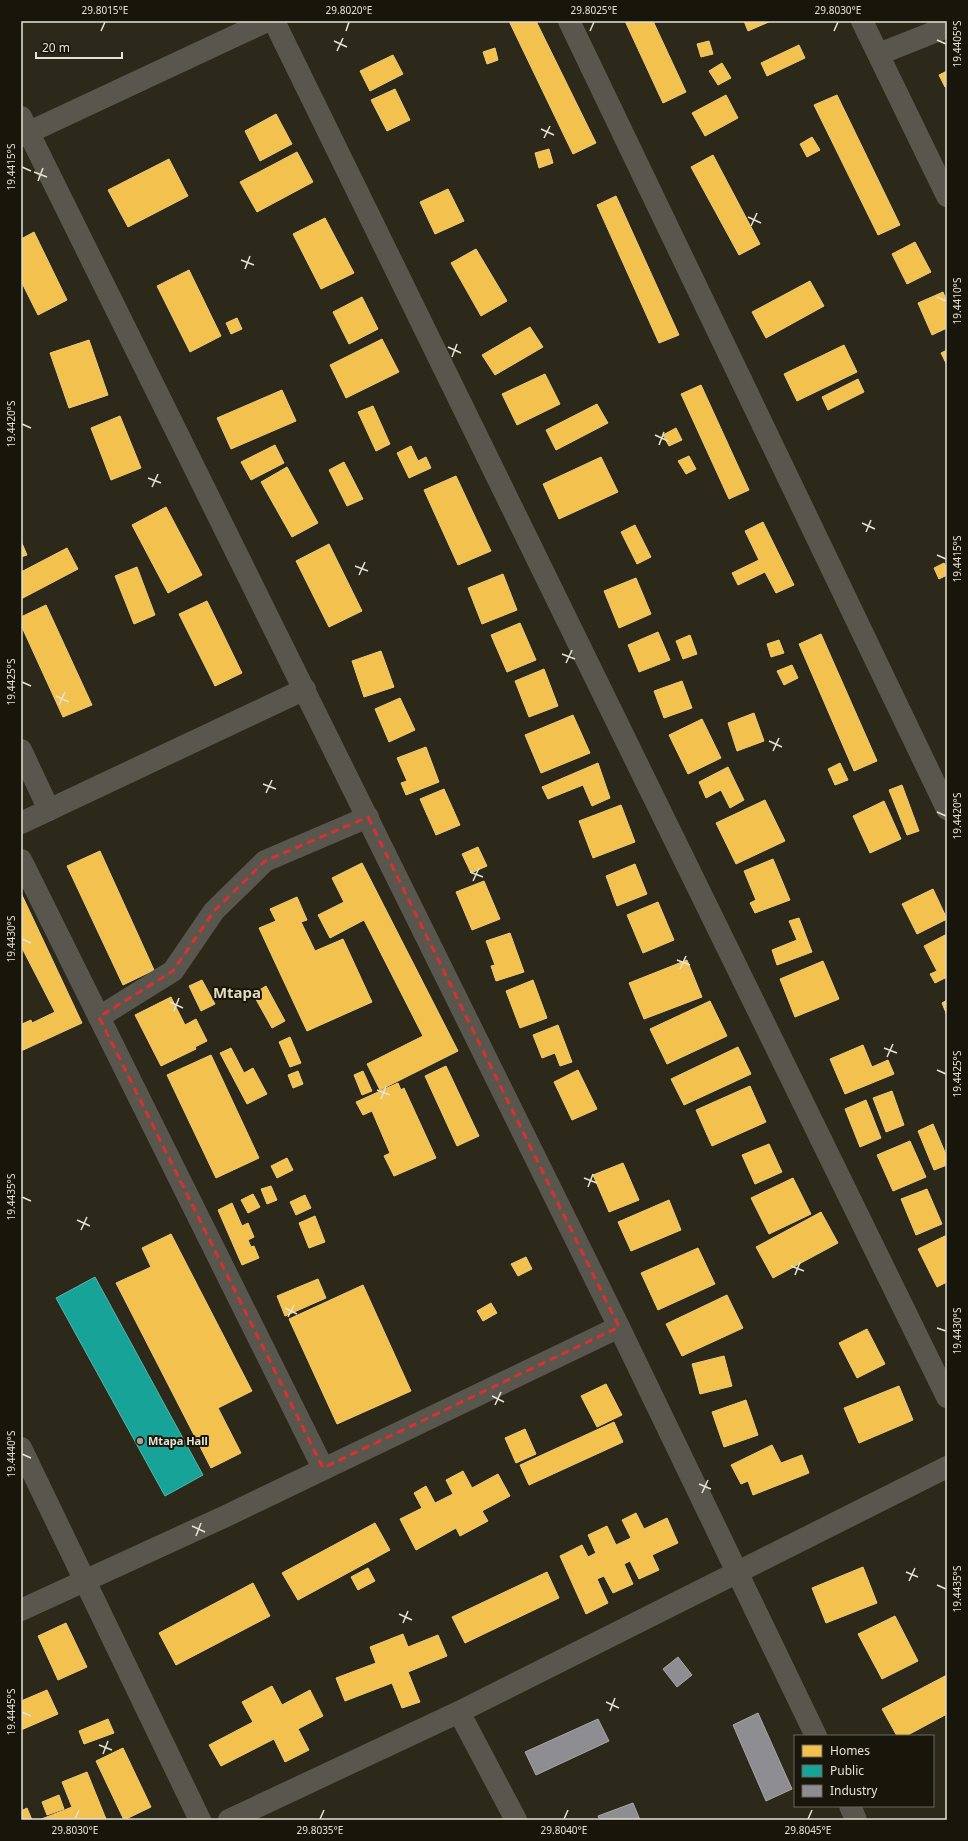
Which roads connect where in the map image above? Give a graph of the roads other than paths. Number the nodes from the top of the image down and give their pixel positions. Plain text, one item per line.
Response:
1 (267, 21) edge
2 (274, 21) edge
3 (568, 21) edge
4 (862, 21) edge
5 (947, 27) edge
6 (879, 54) junction
7 (23, 129) edge
8 (947, 196) edge
9 (305, 689) junction
10 (21, 750) edge
11 (947, 808) edge
12 (49, 810) junction
13 (368, 817) junction
14 (21, 823) edge
15 (21, 860) edge
16 (99, 1017) junction
17 (619, 1328) junction
18 (947, 1397) edge
19 (21, 1448) edge
20 (947, 1467) edge
21 (323, 1468) junction
22 (736, 1572) junction
23 (86, 1579) junction
24 (21, 1610) edge
25 (460, 1712) junction
26 (816, 1735) edge
27 (850, 1807) edge
28 (200, 1820) edge
29 (229, 1820) edge
30 (516, 1820) edge
31 (856, 1820) edge

1 - 7 street
2 - 18 street
3 - 11 street
4 - 6 street
5 - 6 street
6 - 8 street
7 - 9 street
9 - 12 street
9 - 13 street
10 - 12 street
12 - 14 street
13 - 16 street
13 - 17 street
15 - 16 street
16 - 21 street
17 - 21 street
17 - 22 street
19 - 23 street
20 - 22 street
21 - 23 street
22 - 25 street
22 - 26 street
23 - 24 street
23 - 28 street
25 - 29 street
25 - 30 street
27 - 31 street

